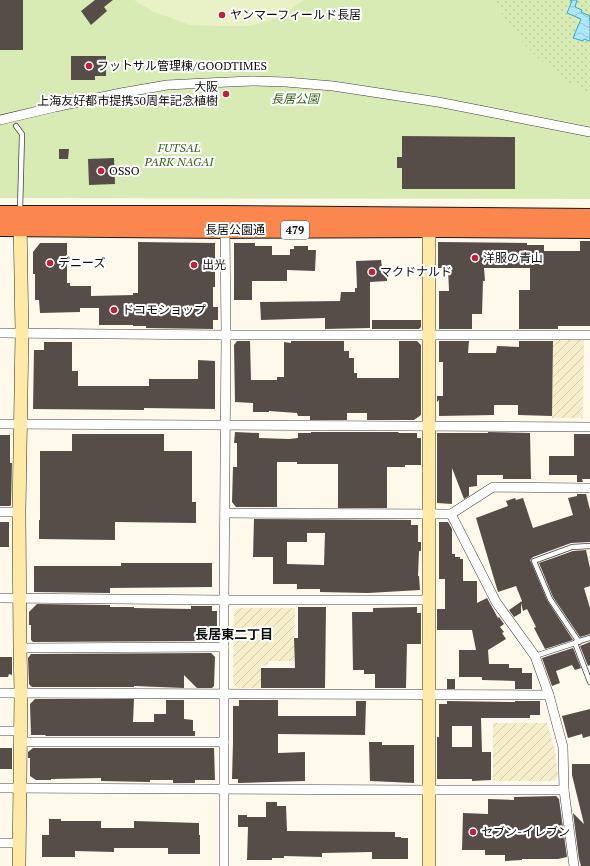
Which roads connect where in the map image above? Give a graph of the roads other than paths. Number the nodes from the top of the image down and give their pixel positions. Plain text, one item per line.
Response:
1 (0, 120) edge
2 (16, 126) dead end
3 (590, 132) edge
4 (0, 214) edge
5 (225, 214) junction
6 (590, 216) edge
7 (20, 221) junction
8 (430, 222) junction
9 (0, 228) edge
10 (225, 230) junction
11 (590, 230) edge
12 (0, 333) edge
13 (22, 333) junction
14 (226, 335) junction
15 (430, 335) junction
16 (590, 335) edge
17 (0, 424) edge
18 (20, 424) junction
19 (226, 425) junction
20 (429, 426) junction
21 (590, 427) edge
22 (590, 488) edge
23 (0, 512) edge
24 (20, 512) junction
25 (225, 513) junction
26 (429, 513) junction
27 (451, 514) junction
28 (590, 546) edge
29 (0, 598) edge
30 (20, 598) junction
31 (224, 600) junction
32 (429, 600) junction
33 (590, 638) edge
34 (577, 642) junction
35 (224, 647) junction
36 (20, 648) junction
37 (535, 656) junction
38 (590, 682) edge
39 (0, 693) edge
40 (21, 693) junction
41 (224, 694) junction
42 (429, 695) junction
43 (549, 695) junction
44 (0, 731) edge
45 (21, 736) junction
46 (224, 742) junction
47 (0, 788) edge
48 (20, 788) junction
49 (224, 789) junction
50 (429, 790) junction
51 (564, 790) junction
52 (0, 843) edge
53 (19, 843) junction
54 (19, 866) edge
55 (224, 866) edge
56 (429, 866) edge
57 (574, 866) edge

1 - 3 street
2 - 7 lane
4 - 7 highway, 長居公園通 / 479
5 - 7 highway, 長居公園通 / 479
5 - 8 highway, 長居公園通 / 479
5 - 10 street
6 - 8 highway, 長居公園通 / 479
7 - 9 highway, 長居公園通 / 479
7 - 10 highway, 長居公園通 / 479
7 - 13 street
8 - 10 highway, 長居公園通 / 479
8 - 11 highway, 長居公園通 / 479
8 - 15 street
10 - 14 street
12 - 13 street
13 - 14 street
13 - 18 street
14 - 15 street
14 - 19 street
15 - 16 street
15 - 20 street
17 - 18 street
18 - 19 street
18 - 24 street
19 - 20 street
19 - 25 street
20 - 21 street
20 - 26 street
22 - 27 street
23 - 24 street
24 - 30 street
25 - 26 street
25 - 31 street
26 - 27 street
26 - 32 street
27 - 37 street
28 - 34 lane
29 - 30 street
30 - 31 street
30 - 36 street
31 - 32 street
31 - 35 street
32 - 42 street
33 - 34 lane
34 - 37 lane
34 - 38 lane
35 - 36 street
35 - 41 street
36 - 40 street
37 - 43 street
39 - 40 street
40 - 41 street
40 - 45 street
41 - 42 street
41 - 46 street
42 - 43 street
42 - 50 street
43 - 51 street
44 - 45 street
45 - 46 street
45 - 48 street
46 - 49 street
47 - 48 street
48 - 49 street
48 - 53 street
49 - 50 street
49 - 55 street
50 - 51 street
50 - 56 street
51 - 57 street
52 - 53 street
53 - 54 street

